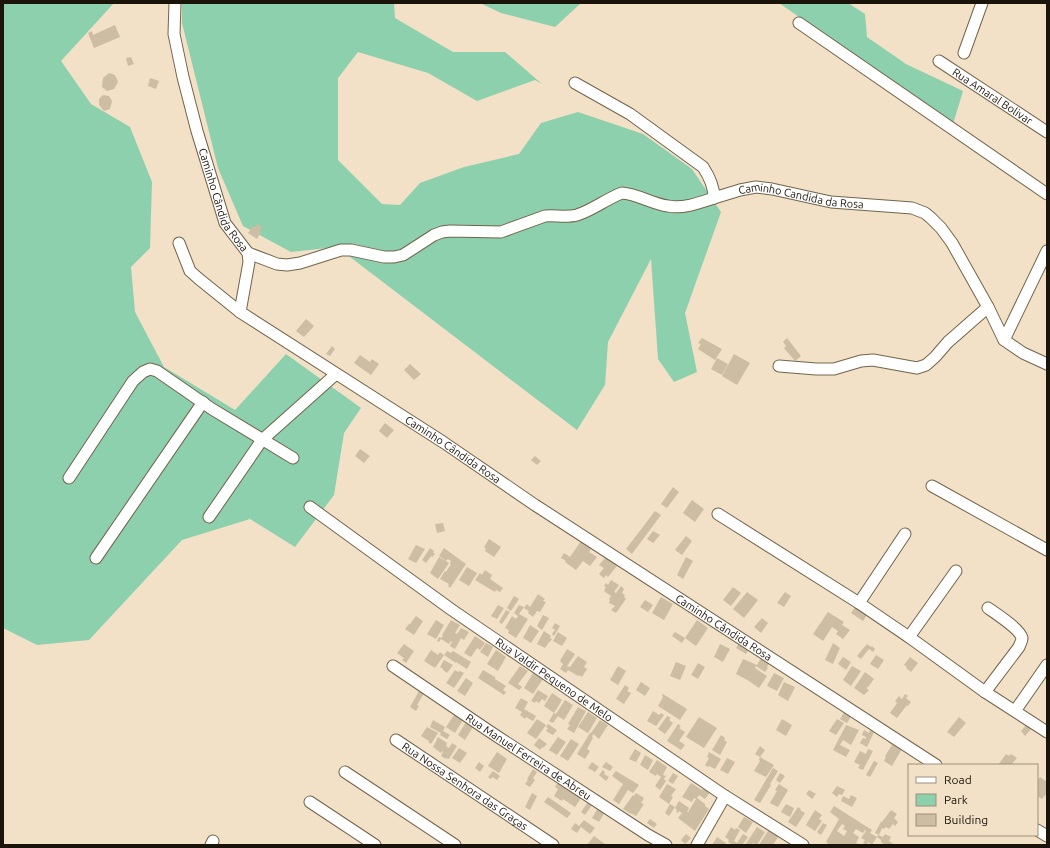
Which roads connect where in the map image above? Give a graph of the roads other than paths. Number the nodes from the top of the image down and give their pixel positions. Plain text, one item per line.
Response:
1 (175, 3) edge
2 (982, 3) edge
3 (799, 23) dead end
4 (964, 53) dead end
5 (939, 61) dead end
6 (575, 83) dead end
7 (1047, 132) edge
8 (1047, 194) edge
9 (714, 198) junction
10 (179, 243) dead end
11 (1047, 251) edge
12 (248, 253) junction
13 (988, 307) junction
14 (240, 312) junction
15 (1004, 340) junction
16 (1047, 364) edge
17 (779, 366) dead end
18 (336, 374) junction
19 (203, 402) junction
20 (262, 440) junction
21 (293, 458) dead end
22 (69, 478) dead end
23 (932, 486) dead end
24 (310, 507) dead end
25 (718, 514) dead end
26 (209, 517) dead end
27 (905, 534) dead end
28 (1047, 550) edge
29 (96, 558) dead end
30 (956, 571) dead end
31 (859, 603) junction
32 (988, 608) dead end
33 (909, 637) junction
34 (1047, 665) edge
35 (392, 666) dead end
36 (985, 692) junction
37 (1015, 711) junction
38 (1047, 732) edge
39 (396, 740) dead end
40 (934, 764) edge
41 (344, 772) dead end
42 (725, 796) junction
43 (310, 802) dead end
44 (1038, 831) edge
45 (1047, 836) edge
46 (375, 845) edge
47 (455, 845) edge
48 (553, 845) edge
49 (666, 845) edge
50 (697, 845) edge
51 (803, 845) edge

1 - 12 street, Caminho Cândida Rosa
2 - 4 street
3 - 8 street
5 - 7 street, Rua Amaral Bolivar
6 - 9 street
9 - 12 street, Caminho Candida da Rosa
9 - 13 street, Caminho Candida da Rosa
10 - 14 street
11 - 15 street
12 - 14 street, Caminho Cândida Rosa
13 - 15 street, Caminho Candida da Rosa
13 - 17 street
14 - 18 street, Caminho Cândida Rosa
15 - 16 street, Caminho Candida da Rosa
18 - 20 street
18 - 40 street, Caminho Cândida Rosa
19 - 20 street
19 - 22 street
19 - 29 street
20 - 21 street
20 - 26 street
23 - 28 street
24 - 42 street, Rua Valdir Pequeno de Melo
25 - 31 street
27 - 31 street
30 - 33 street
31 - 33 street
32 - 36 street
33 - 36 street
34 - 37 street
35 - 49 street, Rua Manuel Ferreira de Abreu
36 - 37 street
37 - 38 street
39 - 48 street, Rua Nossa Senhora das Graças
41 - 47 street
42 - 50 street
42 - 51 street, Rua Valdir Pequeno de Melo
43 - 46 street
44 - 45 street

